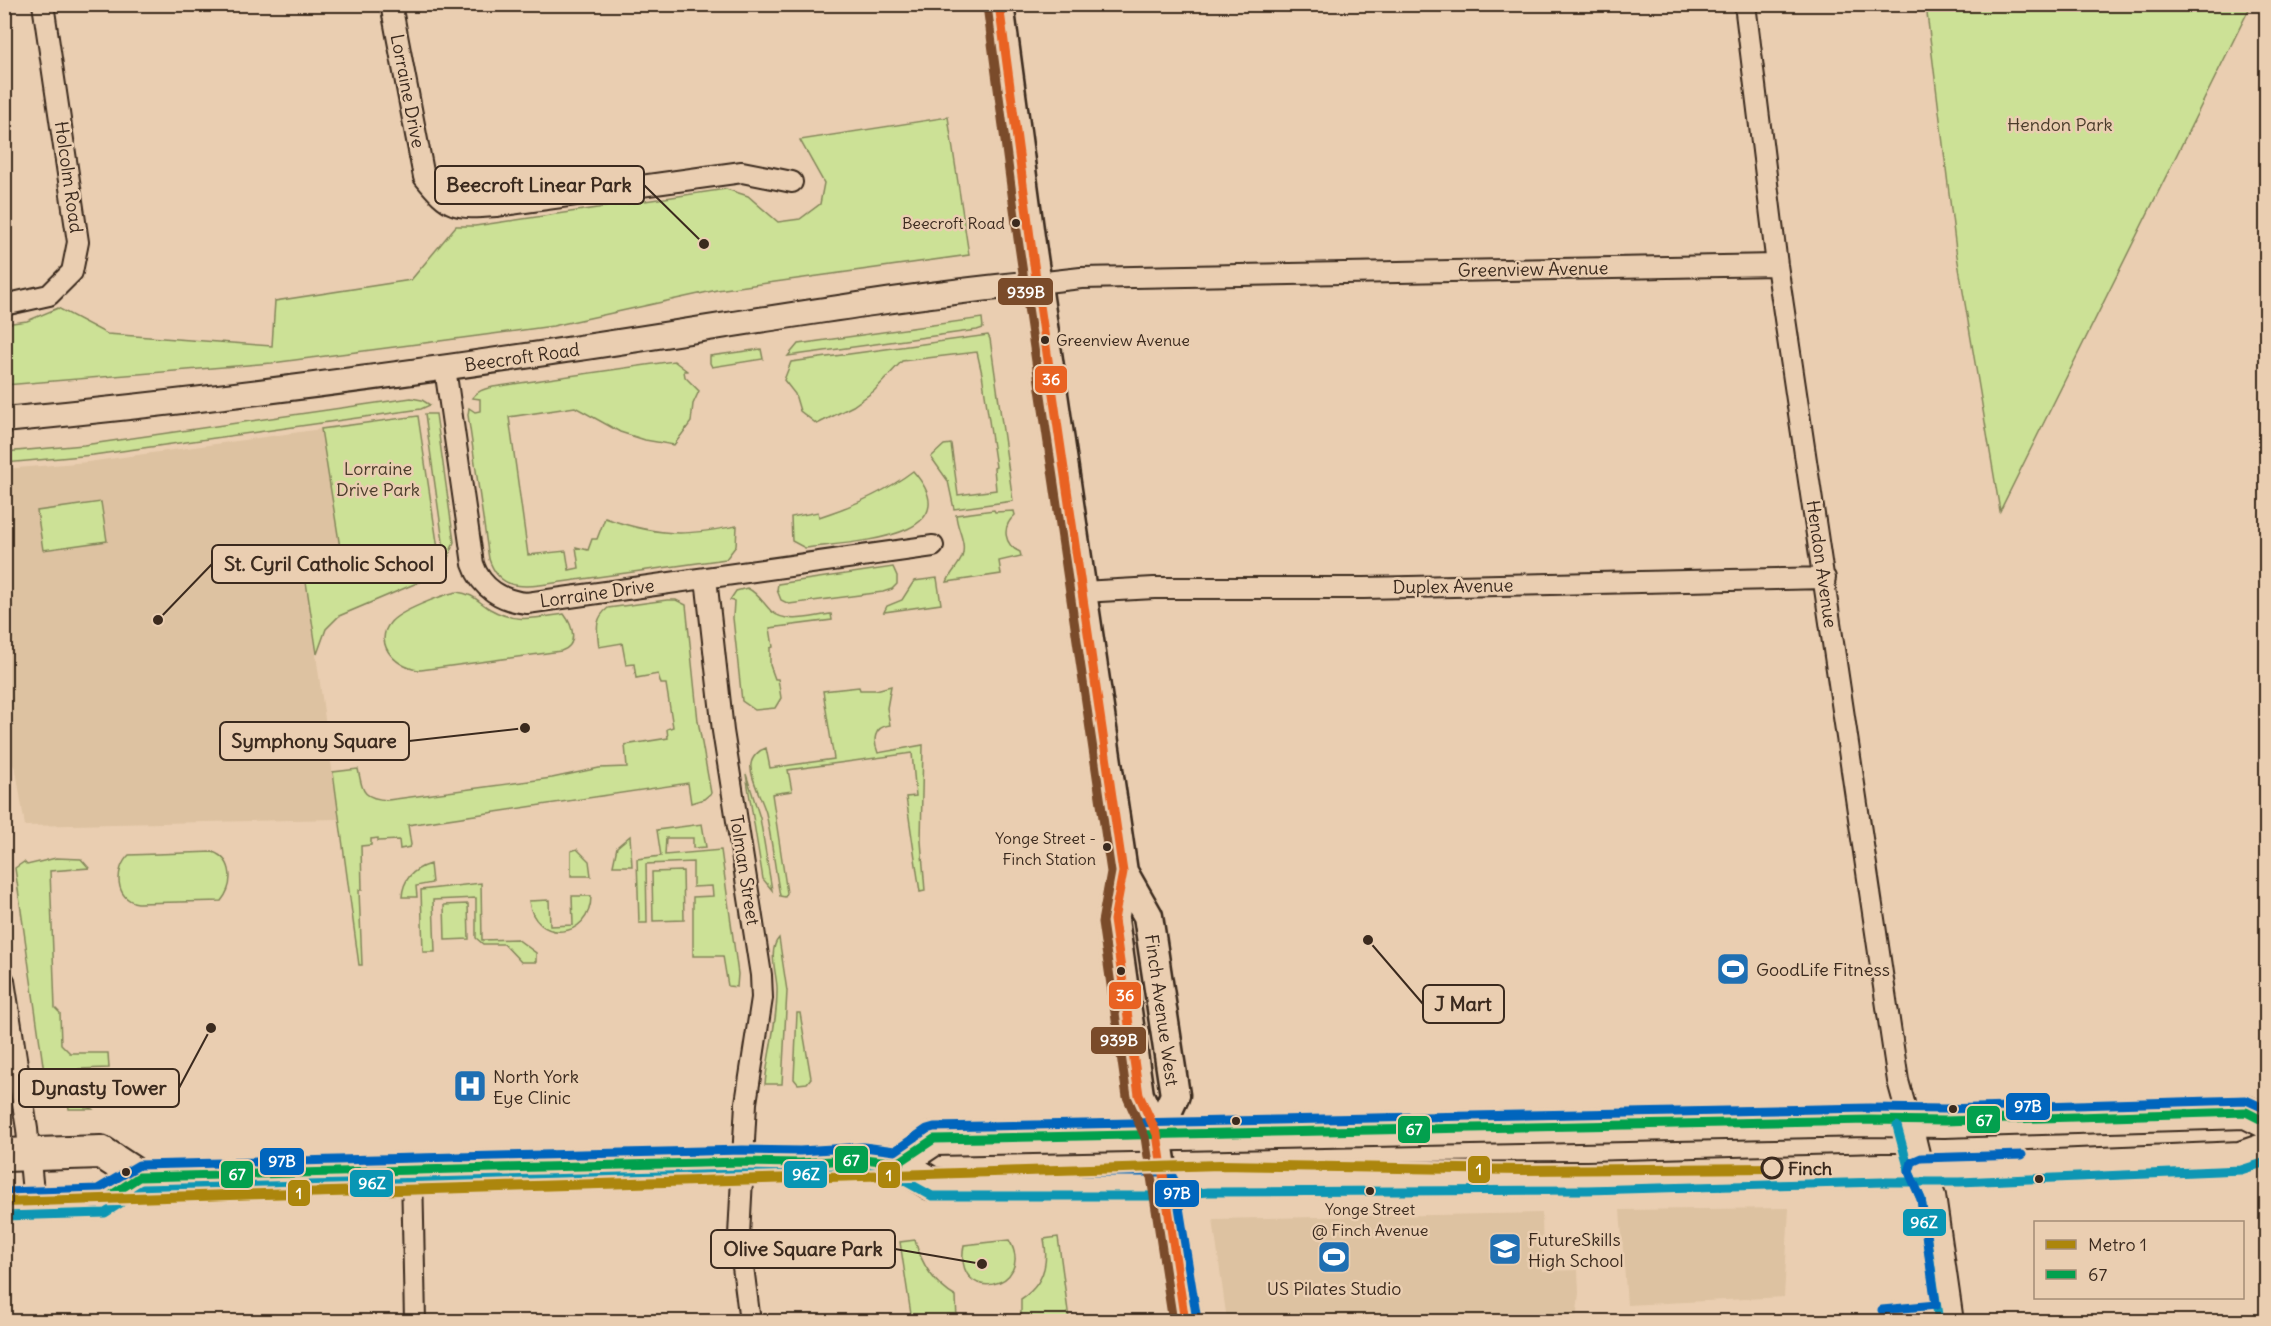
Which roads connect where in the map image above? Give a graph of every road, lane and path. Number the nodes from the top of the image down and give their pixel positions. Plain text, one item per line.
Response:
1 (43, 4) edge
2 (391, 4) edge
3 (999, 4) edge
4 (1745, 4) edge
5 (792, 182) dead end
6 (1777, 265) junction
7 (1037, 283) junction
8 (4, 305) edge
9 (445, 368) junction
10 (4, 420) edge
11 (933, 546) dead end
12 (706, 578) junction
13 (1825, 578) junction
14 (1082, 592) junction
15 (4, 981) edge
16 (1909, 1121) junction
17 (2266, 1122) edge
18 (1157, 1134) junction
19 (2266, 1149) edge
20 (17, 1155) edge
21 (742, 1162) junction
22 (898, 1164) junction
23 (412, 1170) junction
24 (1921, 1170) junction
25 (139, 1177) junction
26 (1163, 1184) junction
27 (20, 1203) edge
28 (415, 1322) edge
29 (750, 1322) edge
30 (1185, 1322) edge
31 (1950, 1322) edge

1 - 8 street, Holcolm Road
2 - 5 street, Lorraine Drive
3 - 7 main road, Finch Avenue West
4 - 6 street, Hendon Avenue
6 - 7 street, Greenview Avenue
6 - 13 street, Hendon Avenue
7 - 9 street, Beecroft Road
7 - 14 main road, Finch Avenue West
9 - 10 street, Beecroft Road
9 - 12 street, Lorraine Drive
11 - 12 street, Lorraine Drive
12 - 21 street, Tolman Street
13 - 14 street, Duplex Avenue
13 - 16 street, Hendon Avenue
14 - 18 main road, Finch Avenue West
15 - 20 street
16 - 17 main road
16 - 18 main road
16 - 24 street
18 - 22 main road
18 - 26 main road, Finch Avenue West
19 - 24 main road
20 - 25 main road
20 - 27 street
21 - 22 main road
21 - 23 main road
21 - 29 street, Tolman Street
22 - 26 main road
23 - 25 main road
23 - 28 street
24 - 26 main road
24 - 31 street
25 - 27 main road
26 - 30 main road, Finch Avenue West

